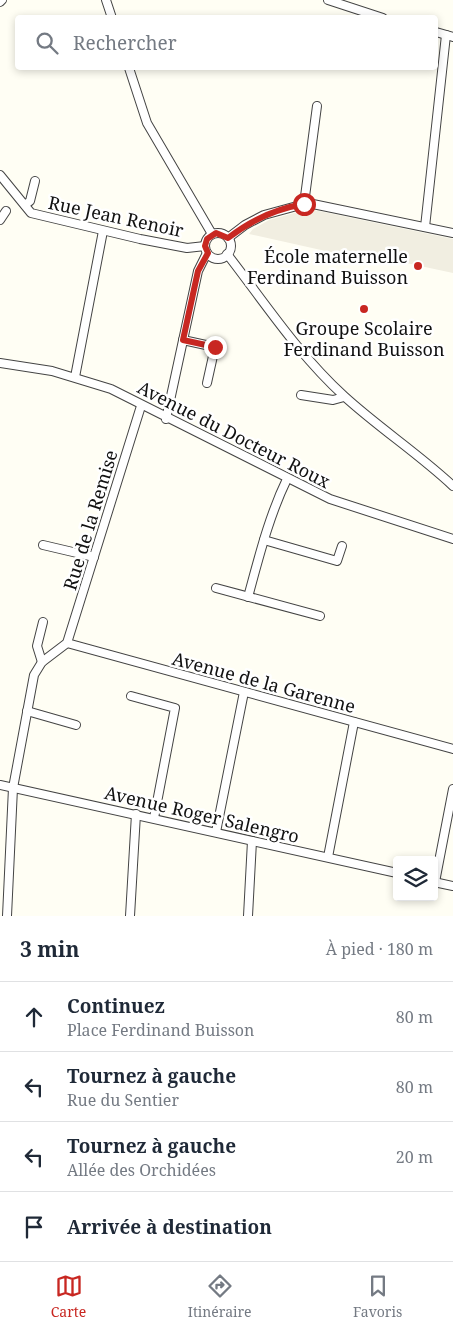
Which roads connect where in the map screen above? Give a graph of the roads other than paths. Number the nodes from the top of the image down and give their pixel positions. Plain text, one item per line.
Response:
1 (106, 0) edge
2 (328, 0) edge
3 (111, 15) edge
4 (374, 15) edge
5 (450, 36) edge
6 (130, 70) edge
7 (317, 106) dead end
8 (0, 175) edge
9 (35, 182) dead end
10 (304, 204) junction
11 (25, 205) junction
12 (6, 211) dead end
13 (0, 220) edge
14 (425, 227) junction
15 (103, 231) junction
16 (453, 233) edge
17 (212, 234) junction
18 (228, 238) junction
19 (206, 250) junction
20 (228, 254) junction
21 (183, 340) junction
22 (0, 363) edge
23 (75, 377) junction
24 (207, 383) dead end
25 (301, 395) dead end
26 (344, 396) junction
27 (141, 406) junction
28 (166, 419) junction
29 (287, 479) junction
30 (453, 486) edge
31 (453, 539) edge
32 (264, 540) junction
33 (43, 545) dead end
34 (342, 546) dead end
35 (94, 557) junction
36 (216, 588) dead end
37 (248, 597) junction
38 (320, 616) dead end
39 (43, 622) dead end
40 (67, 643) junction
41 (42, 662) junction
42 (244, 692) junction
43 (131, 696) dead end
44 (27, 711) junction
45 (354, 722) junction
46 (76, 725) dead end
47 (453, 749) edge
48 (0, 785) edge
49 (12, 788) junction
50 (453, 789) edge
51 (136, 814) junction
52 (154, 818) junction
53 (216, 832) junction
54 (252, 840) junction
55 (328, 857) junction
56 (438, 866) edge
57 (393, 872) edge
58 (438, 883) edge
59 (453, 886) edge
60 (7, 916) edge
61 (130, 916) edge
62 (248, 916) edge

1 - 3 street
2 - 4 street
5 - 14 street
6 - 17 street
7 - 10 street
8 - 11 street, Rue Jean Renoir
9 - 11 street, Rue Jean Renoir
10 - 14 street
10 - 18 street
11 - 15 street, Rue Jean Renoir
12 - 13 street
14 - 16 street
15 - 19 street, Rue Jean Renoir
15 - 23 street
17 - 18 street
17 - 19 street
18 - 20 street
19 - 20 street
19 - 21 street
20 - 26 street
21 - 24 street
21 - 28 street
22 - 23 street, Avenue du Docteur Roux
23 - 27 street, Avenue du Docteur Roux
25 - 26 street
26 - 30 street
27 - 28 street, Avenue du Docteur Roux
27 - 35 street, Rue de la Remise
28 - 29 street, Avenue du Docteur Roux
29 - 31 street, Avenue du Docteur Roux
29 - 32 street
32 - 34 street
32 - 37 street
33 - 35 street
35 - 40 street, Rue de la Remise
36 - 37 street
37 - 38 street
39 - 41 street
40 - 41 street
40 - 42 street, Avenue de la Garenne
41 - 44 street
42 - 45 street, Avenue de la Garenne
42 - 53 street
43 - 52 street
44 - 46 street
44 - 49 street
45 - 47 street, Avenue de la Garenne
45 - 55 street
48 - 49 street, Avenue Roger Salengro
49 - 51 street, Avenue Roger Salengro
49 - 60 street
50 - 56 street
51 - 52 street, Avenue Roger Salengro
51 - 61 street
52 - 53 street, Avenue Roger Salengro
53 - 54 street, Avenue Roger Salengro
54 - 55 street, Avenue Roger Salengro
54 - 62 street
55 - 57 street, Avenue Roger Salengro
58 - 59 street

